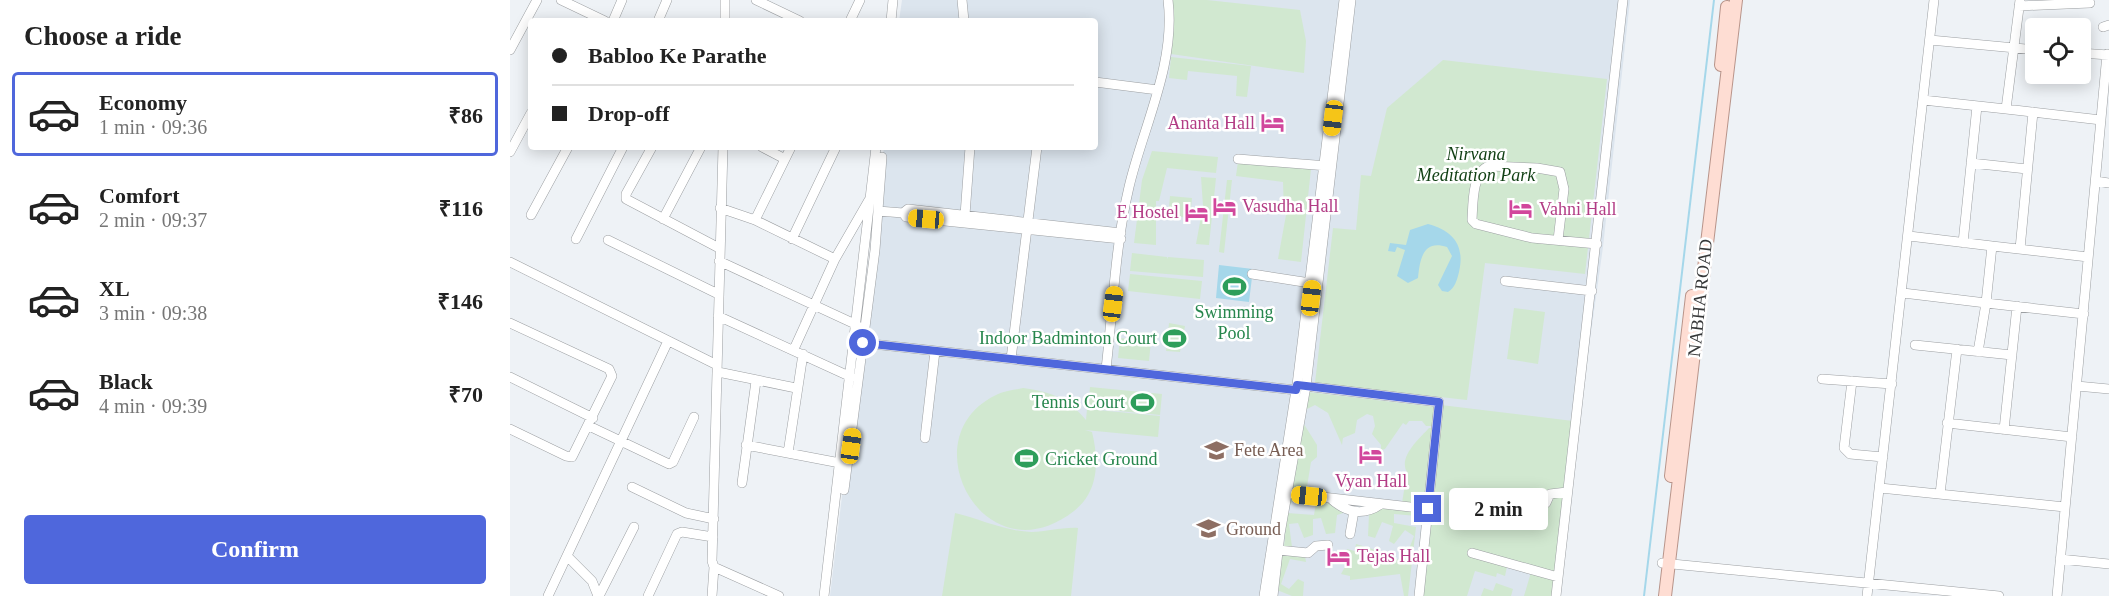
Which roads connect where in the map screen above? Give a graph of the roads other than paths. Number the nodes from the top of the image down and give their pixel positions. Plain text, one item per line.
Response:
1 (537, 0) edge
2 (561, 0) edge
3 (622, 0) edge
4 (666, 0) edge
5 (725, 0) edge
6 (756, 0) edge
7 (859, 0) edge
8 (893, 0) edge
9 (962, 0) edge
10 (1168, 0) edge
11 (1347, 0) edge
12 (1623, 0) edge
13 (1728, 0) edge
14 (1736, 0) edge
15 (1934, 0) edge
16 (2020, 3) edge
17 (2090, 3) dead end
18 (586, 10) junction
19 (582, 18) edge
20 (600, 18) edge
21 (614, 18) edge
22 (659, 18) edge
23 (725, 18) edge
24 (794, 18) edge
25 (851, 18) edge
26 (891, 18) edge
27 (963, 18) edge
28 (1930, 40) junction
29 (2014, 49) junction
30 (510, 50) edge
31 (2025, 50) edge
32 (2091, 54) edge
33 (2108, 55) edge
34 (1098, 82) edge
35 (1158, 90) junction
36 (1923, 100) junction
37 (1977, 106) junction
38 (2006, 109) junction
39 (2033, 112) junction
40 (528, 117) edge
41 (2102, 120) junction
42 (514, 137) edge
43 (566, 150) edge
44 (621, 150) edge
45 (650, 150) edge
46 (699, 150) edge
47 (723, 150) edge
48 (768, 150) edge
49 (790, 150) edge
50 (835, 150) edge
51 (875, 150) edge
52 (970, 150) edge
53 (1037, 150) edge
54 (510, 152) edge
55 (882, 157) dead end
56 (785, 159) junction
57 (1238, 159) dead end
58 (1971, 163) junction
59 (1328, 166) junction
60 (2028, 169) junction
61 (2096, 181) junction
62 (2109, 183) edge
63 (872, 195) junction
64 (720, 208) junction
65 (878, 212) junction
66 (903, 213) junction
67 (531, 215) dead end
68 (965, 215) junction
69 (663, 219) junction
70 (755, 220) junction
71 (1026, 226) junction
72 (1121, 236) junction
73 (1909, 236) junction
74 (576, 239) dead end
75 (792, 239) junction
76 (608, 240) dead end
77 (1558, 240) junction
78 (1963, 243) junction
79 (1597, 244) junction
80 (1992, 246) junction
81 (719, 248) junction
82 (2020, 249) junction
83 (2088, 257) junction
84 (836, 259) junction
85 (719, 261) junction
86 (510, 262) edge
87 (1252, 274) dead end
88 (1505, 281) dead end
89 (1310, 283) junction
90 (1592, 291) junction
91 (1903, 293) junction
92 (718, 294) junction
93 (1986, 303) junction
94 (2017, 306) junction
95 (815, 307) junction
96 (2084, 314) junction
97 (718, 316) junction
98 (857, 325) junction
99 (511, 326) edge
100 (668, 341) junction
101 (863, 343) junction
102 (1915, 345) dead end
103 (794, 349) junction
104 (1957, 349) junction
105 (936, 351) junction
106 (1978, 352) junction
107 (803, 354) junction
108 (2012, 355) junction
109 (1011, 360) junction
110 (717, 369) junction
111 (1106, 369) junction
112 (510, 377) edge
113 (850, 377) junction
114 (1822, 379) dead end
115 (756, 381) junction
116 (1852, 381) junction
117 (1892, 384) junction
118 (2077, 386) junction
119 (1300, 387) junction
120 (796, 388) junction
121 (2109, 389) edge
122 (694, 417) dead end
123 (591, 422) junction
124 (1947, 423) junction
125 (510, 429) edge
126 (2004, 430) junction
127 (2072, 437) junction
128 (925, 438) dead end
129 (621, 442) junction
130 (746, 445) junction
131 (788, 453) junction
132 (1883, 457) junction
133 (840, 463) junction
134 (742, 483) dead end
135 (632, 487) dead end
136 (1880, 488) junction
137 (844, 490) dead end
138 (1567, 492) junction
139 (1287, 493) junction
140 (1940, 494) junction
141 (1330, 498) junction
142 (1546, 502) dead end
143 (1381, 504) junction
144 (2065, 507) junction
145 (1428, 509) junction
146 (1354, 511) junction
147 (714, 519) junction
148 (634, 527) dead end
149 (1350, 534) dead end
150 (713, 537) junction
151 (1328, 545) dead end
152 (1278, 550) junction
153 (1472, 553) dead end
154 (567, 556) junction
155 (2060, 558) junction
156 (1665, 563) junction
157 (2109, 564) edge
158 (714, 567) junction
159 (1558, 577) junction
160 (1868, 583) junction
161 (1270, 595) edge
162 (548, 596) edge
163 (598, 596) edge
164 (648, 596) edge
165 (712, 596) edge
166 (779, 596) edge
167 (824, 596) edge
168 (1284, 596) edge
169 (1419, 596) edge
170 (1556, 596) edge
171 (1658, 596) edge
172 (1665, 596) edge
173 (1867, 596) edge
174 (1999, 596) edge
175 (2057, 596) edge

1 - 30 street
2 - 18 street
3 - 21 street
4 - 22 street
5 - 23 street
6 - 24 street
7 - 25 street
8 - 26 street
9 - 27 street
10 - 35 street
11 - 59 street
12 - 79 street
13 - 156 main road, NABHA ROAD
14 - 156 main road, NABHA ROAD
15 - 28 street
16 - 17 street
16 - 29 street
18 - 19 street
18 - 20 street
28 - 29 street
28 - 36 street
29 - 31 street
29 - 38 street
32 - 33 street
33 - 41 street
34 - 35 street
35 - 72 street
36 - 37 street
36 - 73 street
37 - 38 street
37 - 58 street
38 - 39 street
39 - 41 street
39 - 60 street
40 - 42 street
41 - 61 street
42 - 54 street
43 - 67 street
44 - 74 street
45 - 69 street
46 - 69 street
47 - 64 street
48 - 56 street
49 - 56 street
50 - 75 street
51 - 63 street
52 - 68 street
53 - 71 street
55 - 65 street
56 - 70 street
57 - 59 street
58 - 60 street
58 - 78 street
59 - 89 street
59 - 119 street
60 - 82 street
61 - 62 street
61 - 83 street
63 - 84 street
63 - 98 street
64 - 70 street
64 - 81 street
65 - 66 street
65 - 101 street
66 - 68 street
66 - 71 street
68 - 71 street
69 - 81 street
70 - 75 street
71 - 72 street
71 - 109 street
72 - 111 street
73 - 78 street
73 - 91 street
75 - 84 street
76 - 92 street
77 - 77 street
77 - 79 street
78 - 80 street
79 - 90 street
80 - 82 street
80 - 93 street
81 - 85 street
82 - 83 street
83 - 96 street
84 - 95 street
85 - 92 street
85 - 95 street
86 - 100 street
87 - 89 street
88 - 90 street
89 - 119 street
90 - 138 street
91 - 93 street
91 - 117 street
92 - 97 street
93 - 94 street
93 - 106 street
94 - 96 street
94 - 108 street
95 - 98 street
95 - 103 street
96 - 118 street
97 - 103 street
97 - 110 street
98 - 113 street
99 - 123 street
100 - 110 street
100 - 129 street
101 - 105 street
101 - 137 street
102 - 104 street
103 - 107 street
104 - 106 street
104 - 124 street
105 - 109 street
105 - 128 street
106 - 108 street
107 - 113 street
107 - 120 street
108 - 126 street
109 - 111 street
110 - 115 street
110 - 147 street
111 - 119 street
112 - 123 street
113 - 133 street
114 - 116 street
115 - 120 street
115 - 130 street
116 - 117 street
116 - 132 street
117 - 132 street
118 - 121 street
118 - 127 street
119 - 139 street
119 - 145 street
119 - 161 street
120 - 131 street
122 - 129 street
123 - 125 street
123 - 129 street
124 - 126 street
124 - 140 street
126 - 127 street
127 - 144 street
129 - 154 street
130 - 131 street
130 - 134 street
131 - 133 street
132 - 136 street
133 - 167 street
135 - 147 street
136 - 140 street
136 - 160 street
138 - 142 street
138 - 159 street
139 - 141 street
139 - 152 street
140 - 144 street
141 - 143 street
141 - 146 street
143 - 145 street
143 - 146 street
144 - 155 street
145 - 169 street
146 - 149 street
147 - 150 street
148 - 163 street
150 - 158 street
150 - 164 street
151 - 152 street
152 - 161 street
153 - 159 street
154 - 162 street
154 - 163 street
155 - 157 street
155 - 175 street
156 - 160 street
156 - 171 main road, NABHA ROAD
156 - 172 main road, NABHA ROAD
158 - 165 street
158 - 166 street
159 - 170 street
160 - 173 street
160 - 174 street
161 - 168 street

